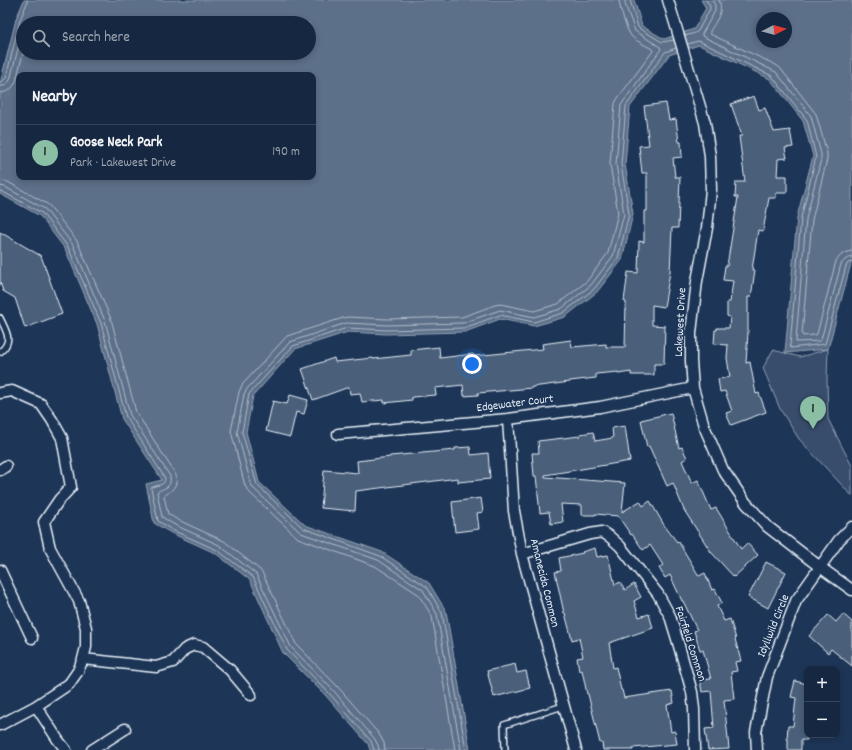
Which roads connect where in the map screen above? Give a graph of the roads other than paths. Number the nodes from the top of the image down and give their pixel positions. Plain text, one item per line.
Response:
1 (668, 0) edge
2 (0, 318) edge
3 (0, 352) edge
4 (694, 388) junction
5 (0, 393) edge
6 (508, 419) junction
7 (338, 434) dead end
8 (852, 527) edge
9 (522, 554) junction
10 (820, 567) junction
11 (0, 570) edge
12 (852, 590) edge
13 (32, 638) dead end
14 (83, 659) junction
15 (251, 695) dead end
16 (36, 706) junction
17 (564, 706) junction
18 (0, 725) edge
19 (126, 729) dead end
20 (66, 750) edge
21 (92, 750) edge
22 (504, 750) edge
23 (576, 750) edge
24 (695, 750) edge
25 (757, 750) edge

1 - 4 street, Lakewest Drive
2 - 3 lane
4 - 6 street, Edgewater Court
4 - 10 street, Lakewest Drive
5 - 14 street
6 - 7 street, Edgewater Court
6 - 9 street, Amanecida Common
8 - 10 street, Idyllwild Circle
9 - 17 street, Amanecida Common
9 - 24 street, Fairfield Common
10 - 12 street, Lakewest Drive
10 - 25 street, Idyllwild Circle
11 - 13 street
14 - 15 street
14 - 16 street
16 - 18 street
16 - 20 street
17 - 22 lane
17 - 23 street, Amanecida Common
19 - 21 street

